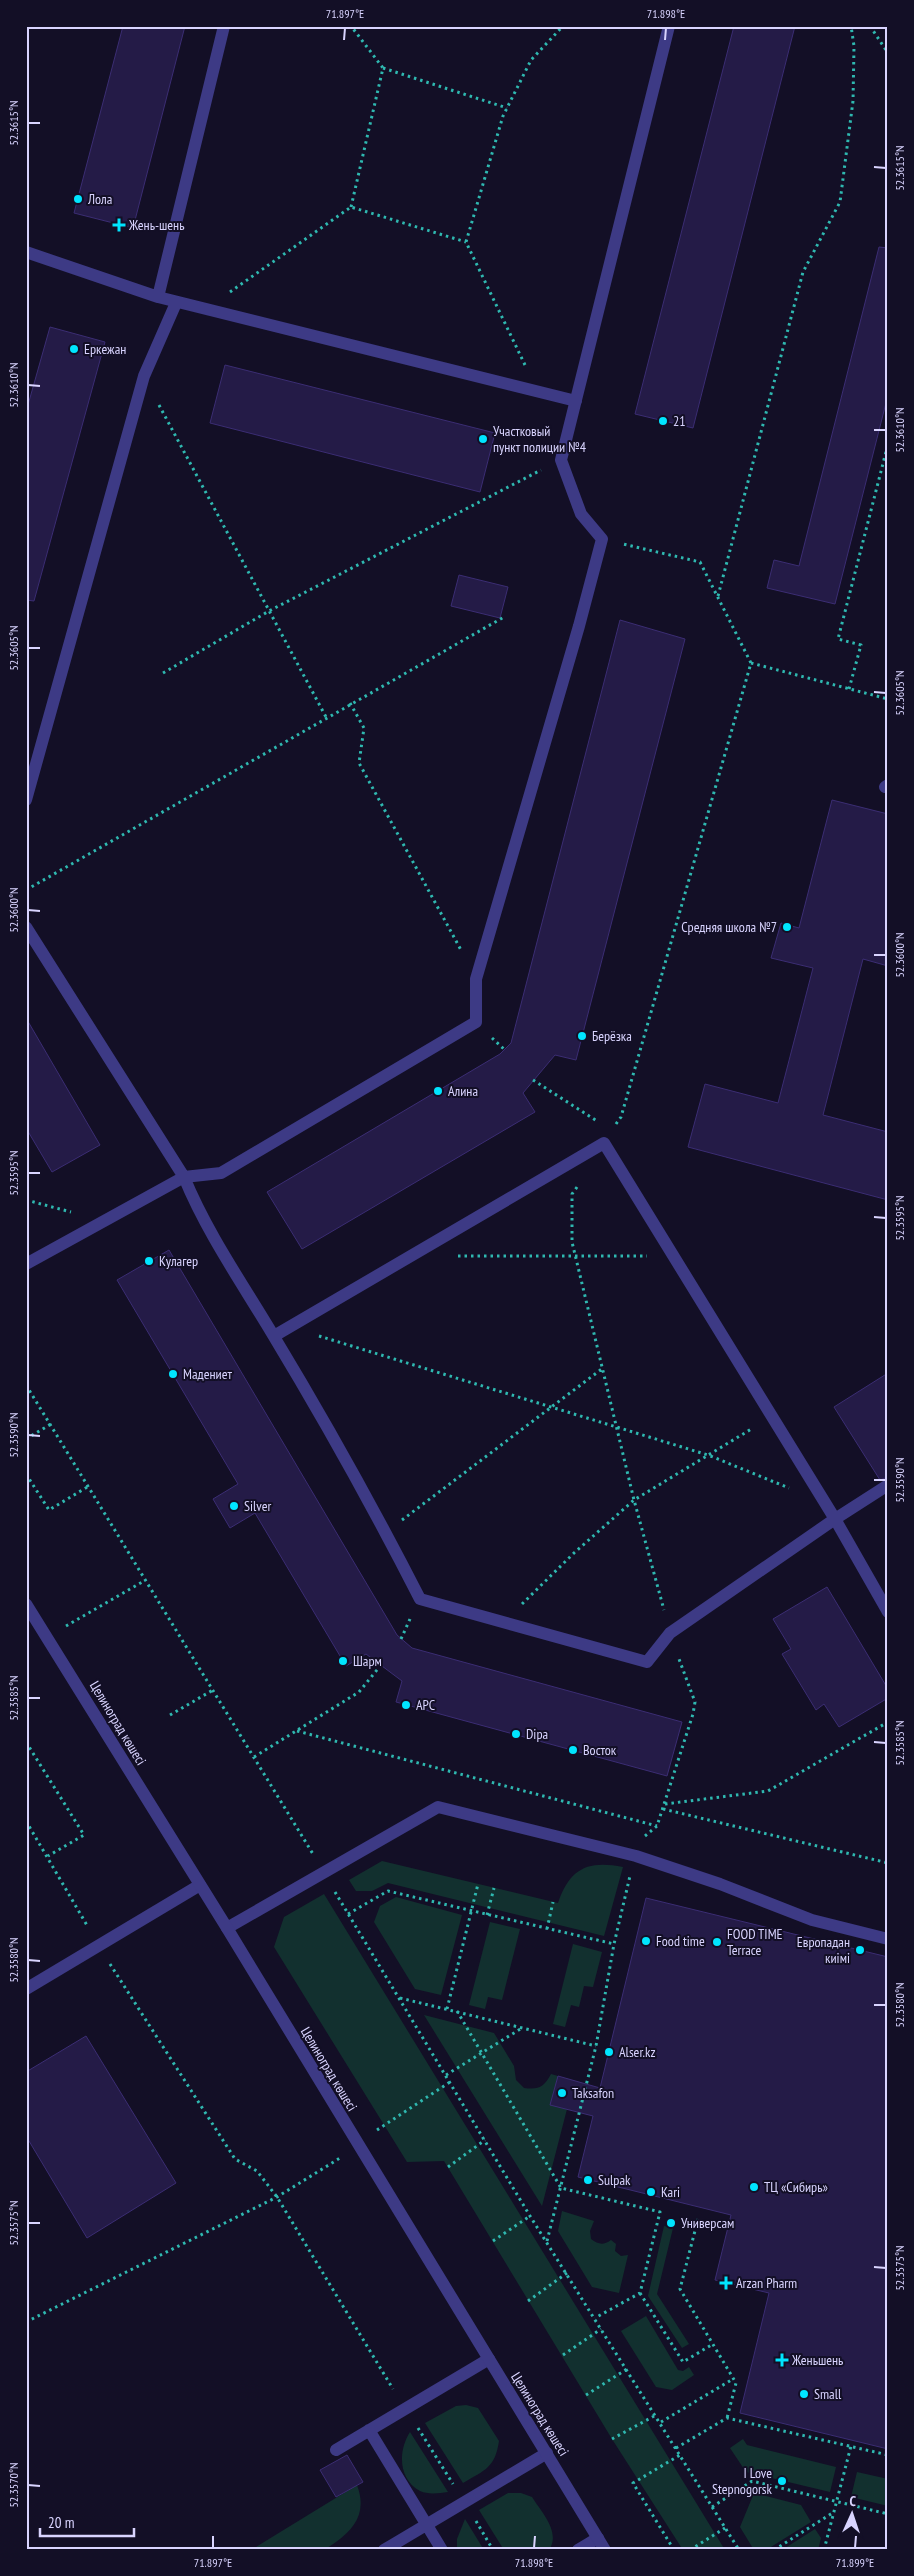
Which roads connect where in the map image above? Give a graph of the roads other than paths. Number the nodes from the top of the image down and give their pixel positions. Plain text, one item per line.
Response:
1 (224, 26) edge
2 (669, 26) edge
3 (26, 252) edge
4 (158, 297) junction
5 (176, 303) junction
6 (576, 401) junction
7 (26, 800) edge
8 (26, 927) edge
9 (184, 1177) junction
10 (26, 1264) edge
11 (274, 1336) junction
12 (888, 1485) edge
13 (835, 1518) junction
14 (26, 1604) edge
15 (888, 1612) edge
16 (200, 1885) junction
17 (227, 1928) junction
18 (888, 1939) edge
19 (26, 1989) edge
20 (489, 2359) junction
21 (369, 2430) junction
22 (336, 2450) dead end
23 (547, 2453) junction
24 (427, 2525) junction
25 (598, 2538) junction
26 (387, 2549) edge
27 (442, 2550) edge
28 (578, 2550) edge
29 (605, 2550) edge

1 - 4 street
2 - 6 street
3 - 4 street
4 - 5 street
5 - 6 street
5 - 7 street
6 - 9 street
8 - 9 street
9 - 10 street
9 - 11 street
11 - 13 street
11 - 13 street
12 - 13 street
13 - 15 street
14 - 16 street, Целиноград көшесі
16 - 17 street, Целиноград көшесі
16 - 19 street
17 - 18 street
17 - 20 street, Целиноград көшесі
20 - 21 street
20 - 23 street, Целиноград көшесі
21 - 22 street
21 - 24 street
23 - 24 street
23 - 25 street, Целиноград көшесі
24 - 26 street
24 - 27 street
25 - 28 street
25 - 29 street, Целиноград көшесі

